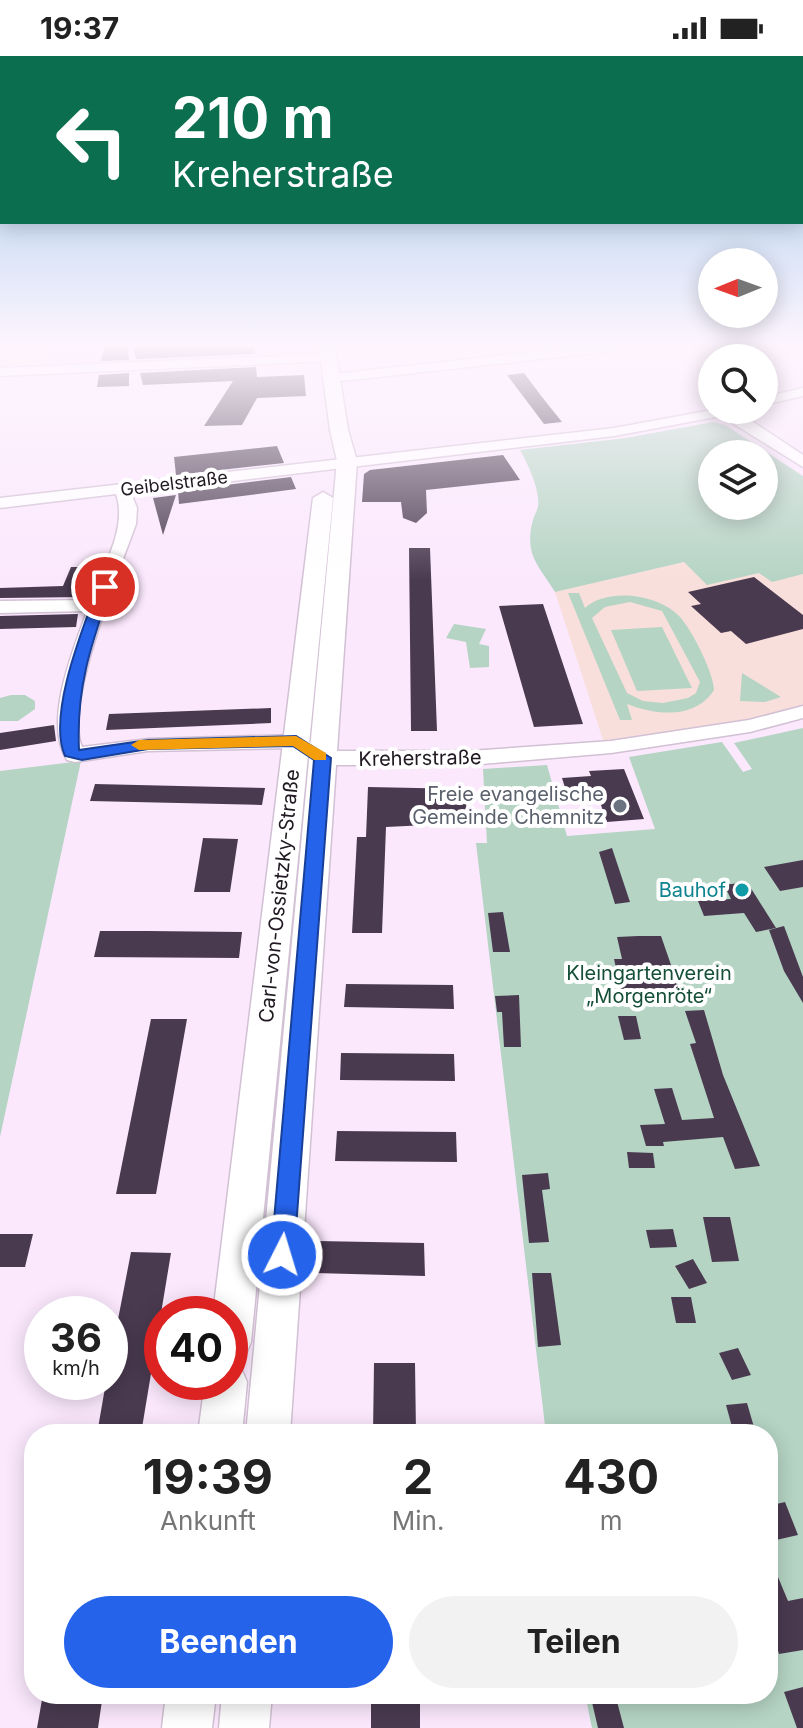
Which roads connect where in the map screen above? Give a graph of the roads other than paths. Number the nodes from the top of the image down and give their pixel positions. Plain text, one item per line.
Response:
1 (338, 425) edge
2 (659, 425) edge
3 (746, 425) edge
4 (803, 462) edge
5 (337, 463) junction
6 (122, 490) junction
7 (0, 503) edge
8 (98, 605) junction
9 (0, 607) edge
10 (803, 712) edge
11 (309, 750) junction
12 (254, 1125) junction
13 (293, 1125) junction
14 (235, 1296) edge
15 (224, 1400) edge
16 (221, 1424) edge
17 (269, 1424) edge
18 (190, 1704) edge
19 (246, 1704) edge
20 (187, 1728) edge
21 (244, 1728) edge

1 - 5 street, Carl-von-Ossietzky-Straße
2 - 5 street, Geibelstraße
3 - 4 street
5 - 6 street, Geibelstraße
5 - 11 street, Carl-von-Ossietzky-Straße
6 - 7 street, Geibelstraße
6 - 8 street
8 - 9 street
8 - 11 street, Kreherstraße
10 - 11 street, Kreherstraße
11 - 12 street, Carl-von-Ossietzky-Straße
11 - 13 street, Carl-von-Ossietzky-Straße
12 - 13 street
12 - 14 street, Carl-von-Ossietzky-Straße
13 - 17 street, Carl-von-Ossietzky-Straße
15 - 16 street
18 - 20 street
19 - 21 street

